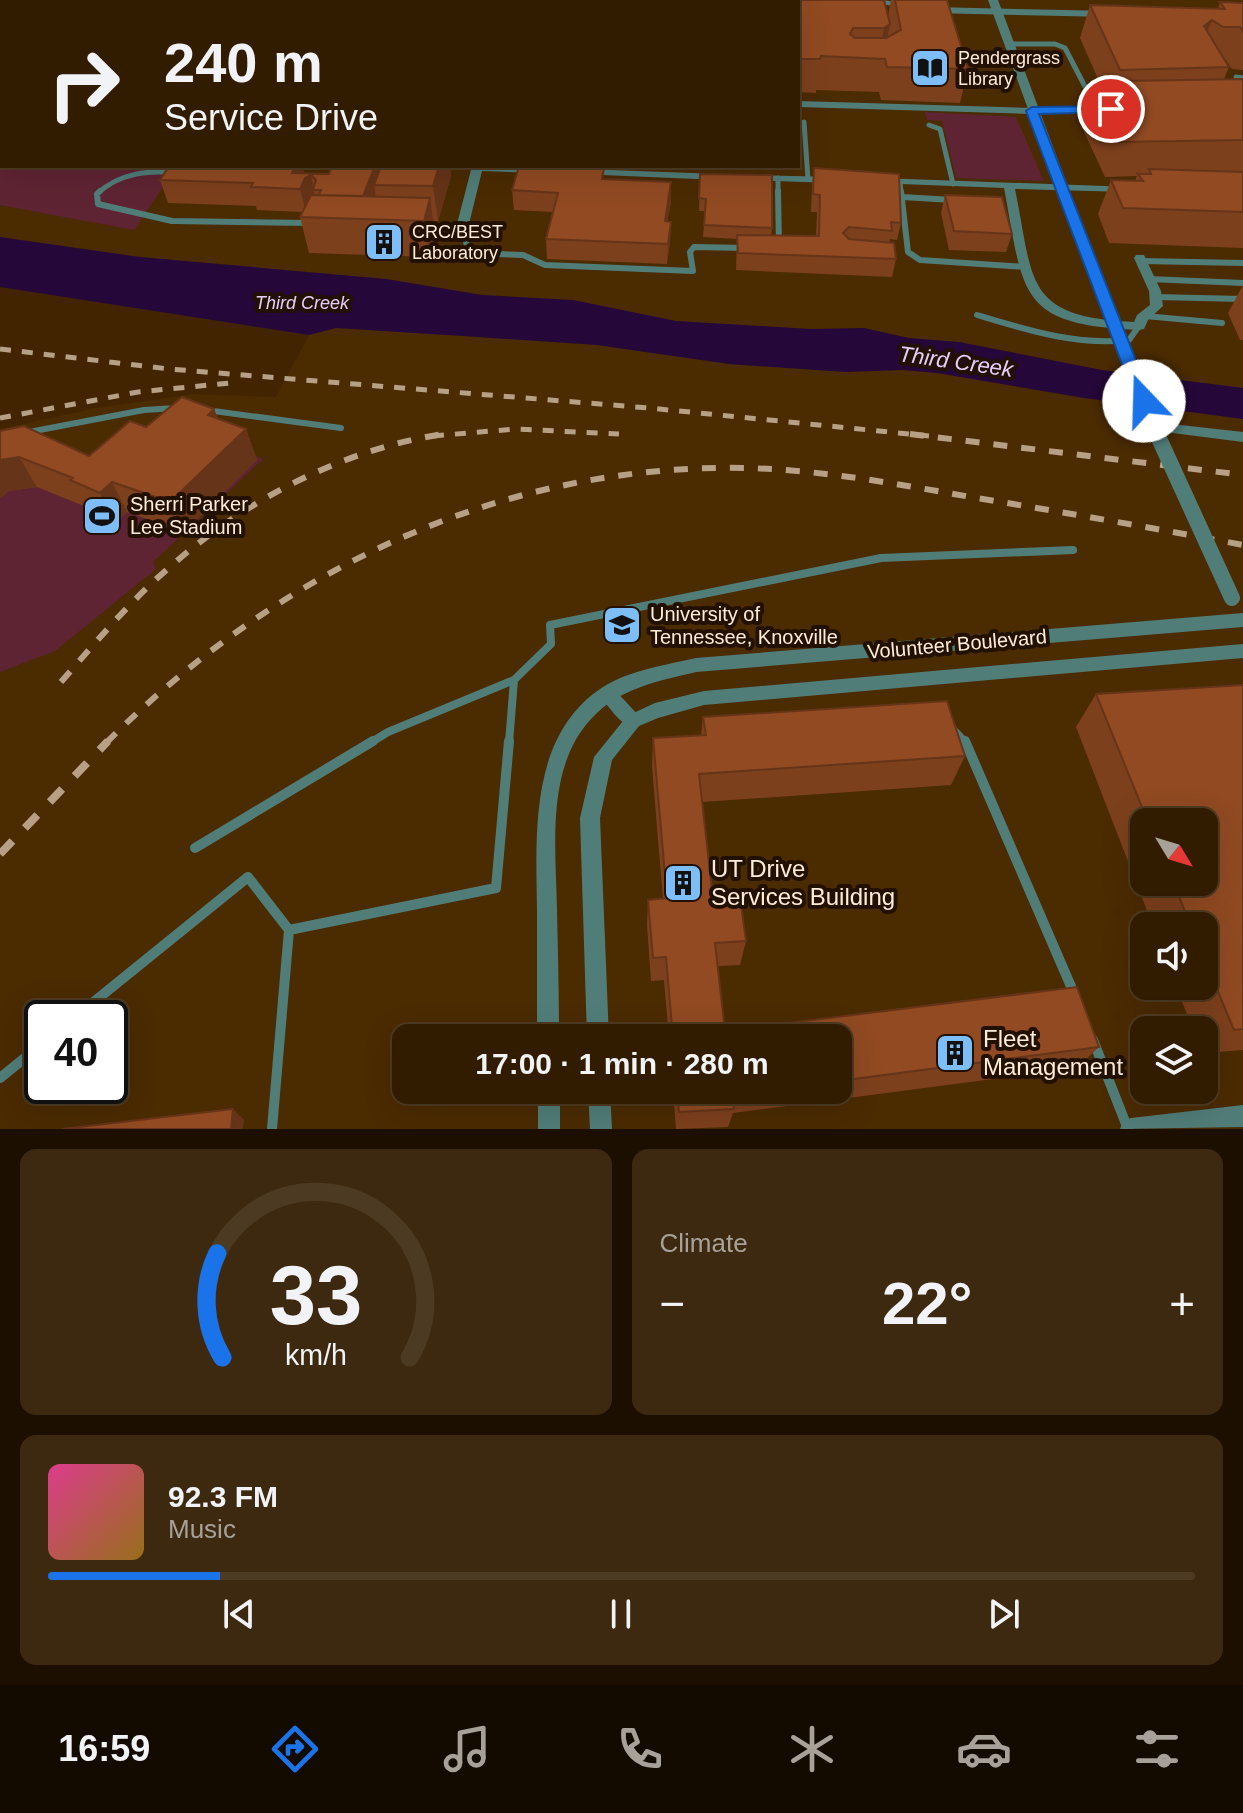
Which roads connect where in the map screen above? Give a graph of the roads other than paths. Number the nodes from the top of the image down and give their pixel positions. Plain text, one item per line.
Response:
1 (864, 0) edge
2 (878, 1) edge
3 (995, 6) edge
4 (1123, 14) edge
5 (881, 16) edge
6 (1008, 44) junction
7 (800, 104) edge
8 (1111, 109) edge
9 (1097, 110) junction
10 (1032, 111) junction
11 (804, 122) dead end
12 (929, 125) dead end
13 (478, 168) edge
14 (497, 168) edge
15 (646, 170) edge
16 (554, 171) edge
17 (569, 171) edge
18 (182, 172) edge
19 (778, 178) junction
20 (808, 179) junction
21 (839, 180) edge
22 (870, 181) edge
23 (900, 182) junction
24 (953, 184) junction
25 (1009, 185) junction
26 (1063, 187) junction
27 (1148, 190) edge
28 (902, 197) junction
29 (965, 201) edge
30 (997, 202) edge
31 (1013, 203) junction
32 (312, 214) edge
33 (308, 223) junction
34 (321, 224) edge
35 (464, 226) junction
36 (415, 227) edge
37 (756, 248) edge
38 (772, 248) edge
39 (897, 256) edge
40 (913, 257) junction
41 (1140, 260) joint
42 (1243, 263) edge
43 (1027, 267) junction
44 (1149, 279) junction
45 (1243, 283) edge
46 (1155, 297) junction
47 (1243, 299) edge
48 (977, 315) dead end
49 (1142, 321) junction
50 (1222, 323) dead end
51 (187, 407) edge
52 (203, 409) edge
53 (1154, 427) junction
54 (341, 428) dead end
55 (13, 435) edge
56 (1243, 437) edge
57 (1073, 550) dead end
58 (1243, 621) edge
59 (1243, 651) edge
60 (514, 680) junction
61 (608, 694) junction
62 (930, 717) edge
63 (633, 721) junction
64 (195, 848) dead end
65 (289, 930) junction
66 (96, 1000) edge
67 (1080, 1008) edge
68 (548, 1024) edge
69 (597, 1024) edge
70 (1091, 1035) edge
71 (24, 1059) edge
72 (0, 1078) edge
73 (549, 1104) edge
74 (600, 1104) edge
75 (1243, 1116) edge
76 (272, 1129) edge
77 (549, 1129) edge
78 (601, 1129) edge
79 (1129, 1129) edge

1 - 2 street
2 - 3 street
2 - 5 lane
3 - 4 street
3 - 6 street
6 - 9 lane
6 - 10 street
7 - 10 street
8 - 9 street
9 - 10 street
10 - 26 street
11 - 20 lane
12 - 24 lane
13 - 35 street
14 - 16 street
15 - 17 street
15 - 19 street
18 - 33 lane
19 - 20 street
19 - 38 lane
20 - 21 street
22 - 23 street
23 - 24 street
23 - 28 lane
24 - 25 street
25 - 26 street
25 - 31 street
26 - 27 street
26 - 53 street, bridge
28 - 29 lane
28 - 40 lane
30 - 31 lane
31 - 43 street
32 - 33 lane
33 - 34 lane
35 - 36 lane
35 - 37 lane
39 - 40 lane
40 - 43 lane
41 - 42 lane
41 - 44 street
43 - 49 street
44 - 45 lane
44 - 46 street
46 - 47 lane
46 - 49 street
48 - 49 lane
49 - 50 lane
51 - 55 lane
52 - 54 lane
53 - 56 street
53 - 58 street, bridge
57 - 60 lane
58 - 61 street, Volunteer Boulevard
59 - 63 street, Volunteer Boulevard
60 - 64 lane
60 - 65 lane
61 - 63 street
61 - 68 street, Volunteer Boulevard
62 - 67 lane
63 - 69 street, Volunteer Boulevard
65 - 66 lane
65 - 76 lane
70 - 79 lane
71 - 72 lane
73 - 77 street
74 - 78 street
75 - 79 street

